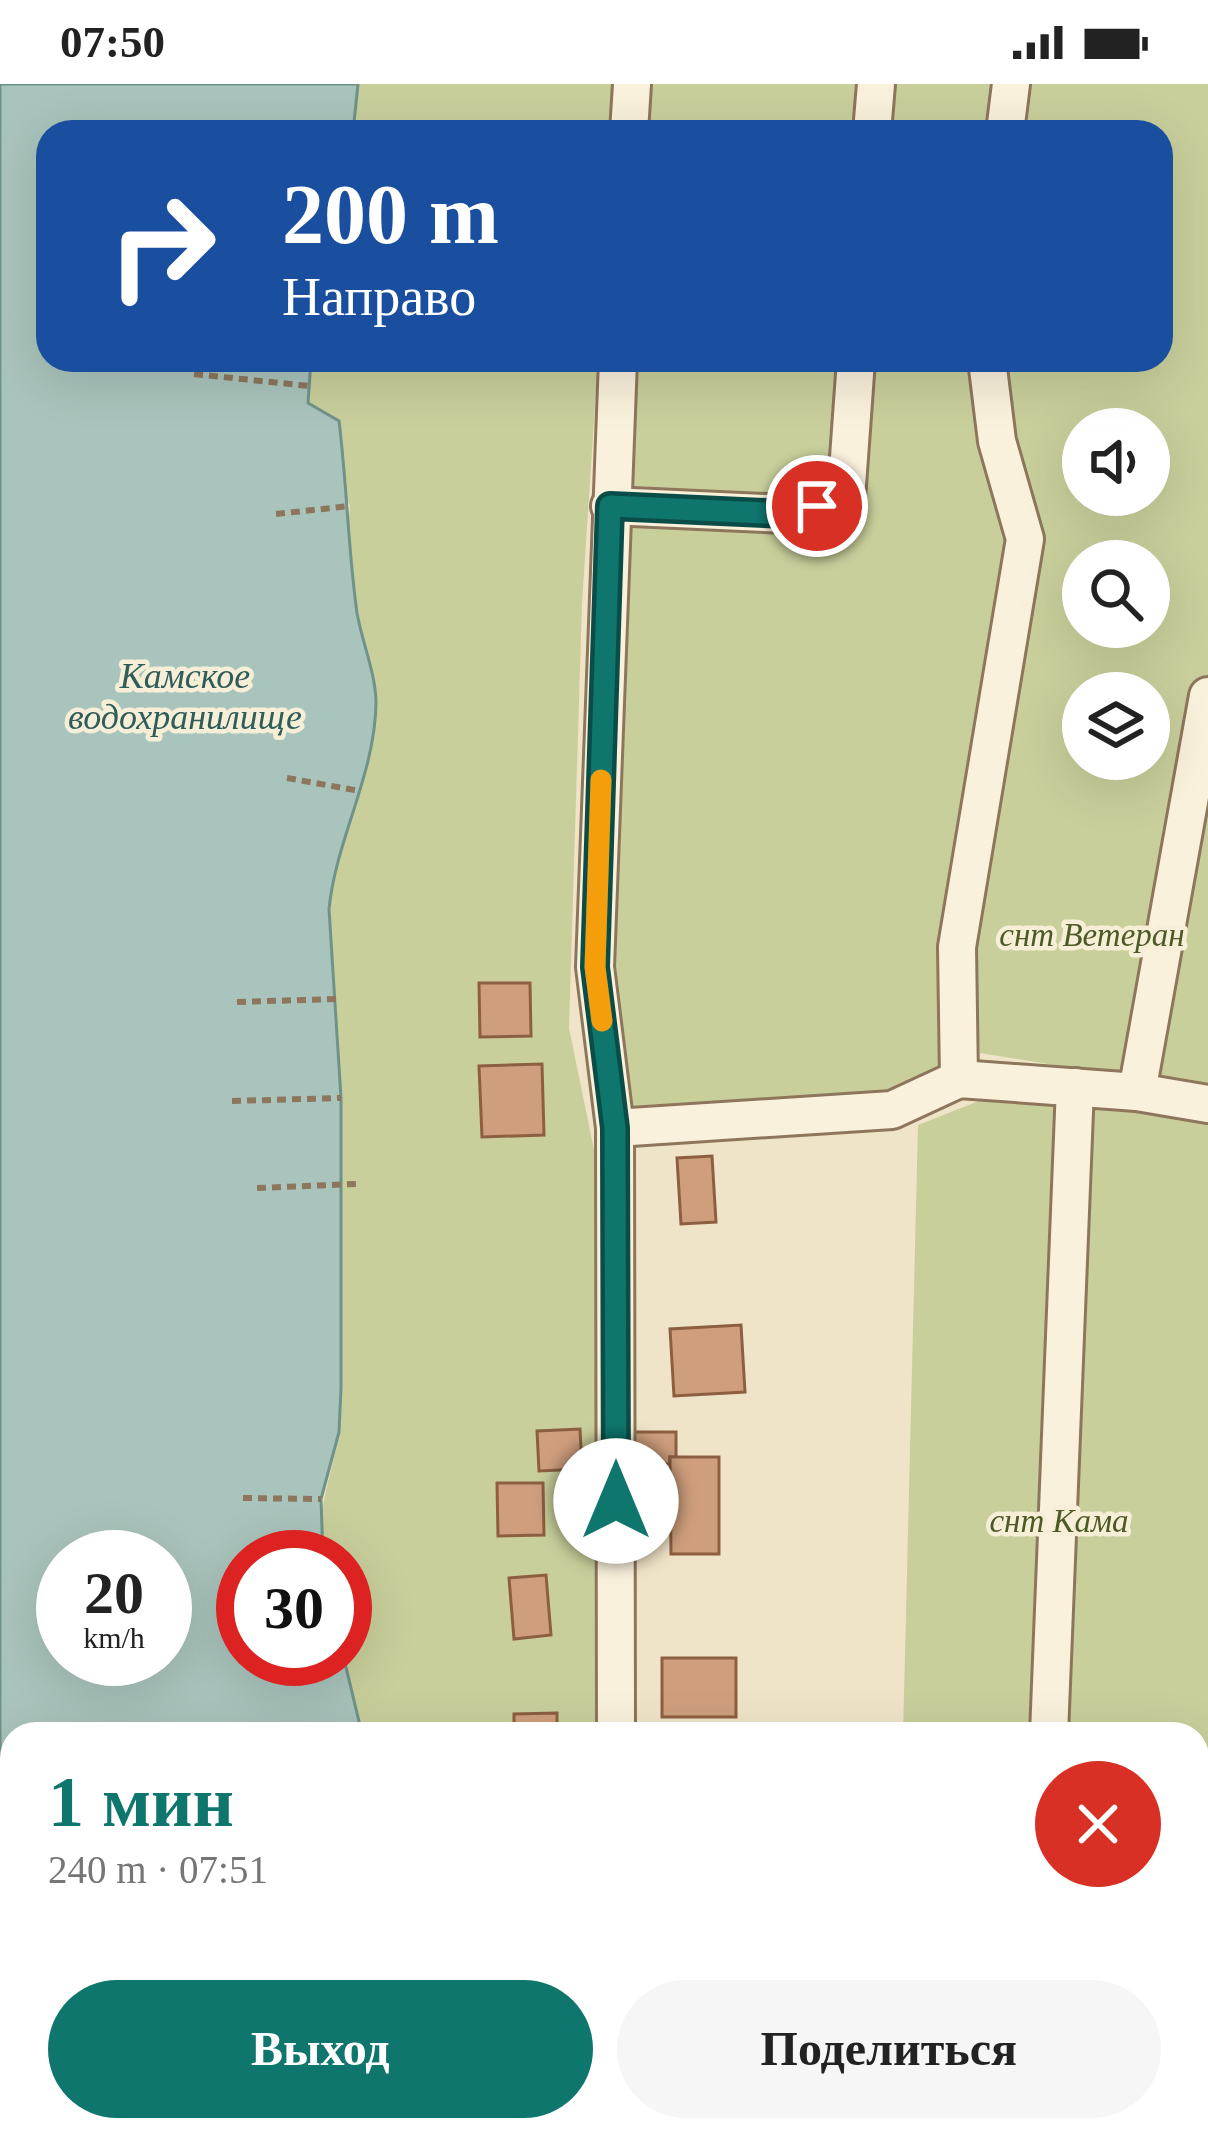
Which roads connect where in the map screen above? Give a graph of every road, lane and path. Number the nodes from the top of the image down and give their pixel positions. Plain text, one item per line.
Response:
1 (632, 84) edge
2 (876, 84) edge
3 (1011, 84) edge
4 (630, 120) edge
5 (873, 120) edge
6 (1006, 120) edge
7 (617, 372) edge
8 (855, 372) edge
9 (988, 372) edge
10 (194, 374) dead end
11 (309, 386) dead end
12 (350, 506) dead end
13 (610, 506) junction
14 (277, 514) dead end
15 (1208, 696) edge
16 (287, 778) dead end
17 (360, 791) dead end
18 (336, 1000) dead end
19 (237, 1002) dead end
20 (959, 1079) junction
21 (1075, 1087) junction
22 (1137, 1092) junction
23 (341, 1098) dead end
24 (232, 1101) dead end
25 (1208, 1104) edge
26 (615, 1128) junction
27 (356, 1184) dead end
28 (257, 1189) dead end
29 (243, 1498) dead end
30 (321, 1499) dead end
31 (616, 1722) edge
32 (1049, 1722) edge

1 - 4 street
2 - 5 street
3 - 6 street
7 - 13 street
8 - 13 street
9 - 20 street
10 - 11 path
12 - 14 path
13 - 26 street
15 - 22 street
16 - 17 path
18 - 19 path
20 - 21 street
20 - 26 street
21 - 22 street
21 - 32 street
22 - 25 street
23 - 24 path
26 - 31 street
27 - 28 path
29 - 30 path

